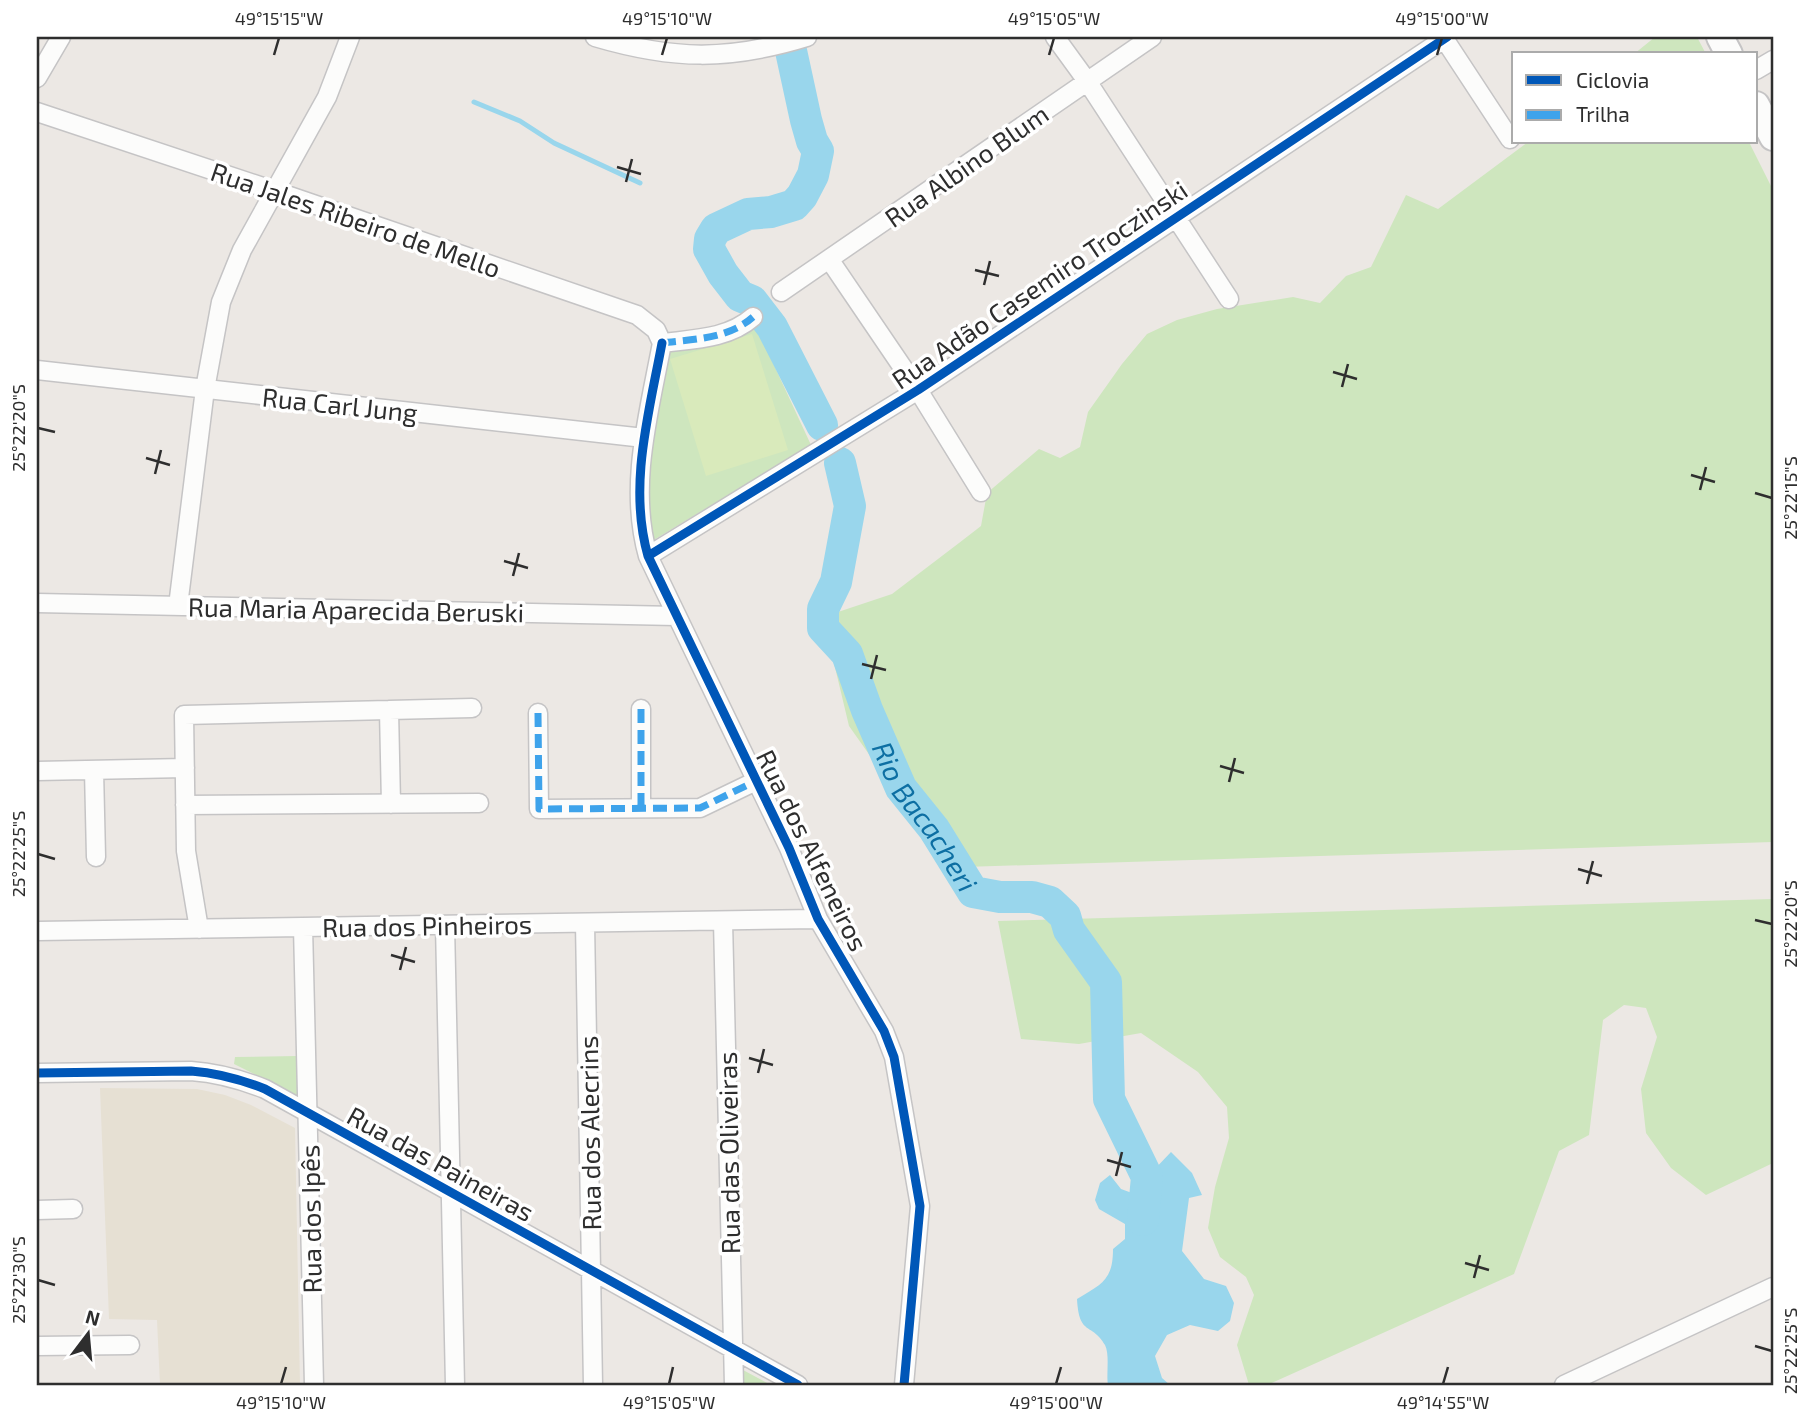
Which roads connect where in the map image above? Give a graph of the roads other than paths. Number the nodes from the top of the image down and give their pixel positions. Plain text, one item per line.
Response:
1 (61, 37) edge
2 (350, 37) edge
3 (595, 37) edge
4 (1055, 37) edge
5 (1152, 37) edge
6 (1445, 37) edge
7 (804, 38) edge
8 (37, 78) edge
9 (1087, 81) junction
10 (1758, 108) edge
11 (37, 112) edge
12 (1773, 137) edge
13 (1510, 139) dead end
14 (275, 191) junction
15 (1176, 218) junction
16 (829, 259) junction
17 (781, 292) dead end
18 (1229, 299) dead end
19 (753, 317) dead end
20 (663, 343) junction
21 (37, 370) edge
22 (205, 389) junction
23 (918, 390) junction
24 (644, 438) junction
25 (981, 492) dead end
26 (648, 556) junction
27 (37, 603) edge
28 (178, 606) junction
29 (676, 616) junction
30 (472, 708) dead end
31 (641, 709) dead end
32 (389, 710) junction
33 (538, 713) dead end
34 (185, 768) junction
35 (94, 770) junction
36 (37, 771) edge
37 (756, 780) junction
38 (479, 803) dead end
39 (391, 804) junction
40 (185, 806) junction
41 (641, 807) junction
42 (96, 857) dead end
43 (818, 919) junction
44 (723, 920) junction
45 (585, 923) junction
46 (445, 925) junction
47 (303, 927) junction
48 (199, 929) junction
49 (37, 931) edge
50 (37, 1073) edge
51 (308, 1113) junction
52 (451, 1193) junction
53 (73, 1209) dead end
54 (37, 1210) edge
55 (591, 1270) junction
56 (1773, 1287) edge
57 (130, 1345) dead end
58 (37, 1346) edge
59 (733, 1349) junction
60 (314, 1385) edge
61 (455, 1385) edge
62 (593, 1385) edge
63 (734, 1385) edge
64 (798, 1385) edge
65 (904, 1385) edge
66 (1564, 1385) edge

1 - 8 street
2 - 14 street
3 - 7 street
4 - 9 street
5 - 9 street, Rua Albino Blum
6 - 13 street
6 - 15 street, Rua Adão Casemiro Troczinski
9 - 15 street
9 - 16 street, Rua Albino Blum
10 - 12 main road
11 - 14 street, Rua Jales Ribeiro de Mello
14 - 20 street, Rua Jales Ribeiro de Mello
14 - 22 street
15 - 18 street
15 - 23 street, Rua Adão Casemiro Troczinski
16 - 17 street, Rua Albino Blum
16 - 23 street
19 - 20 street
20 - 24 street, Rua dos Alfeneiros
21 - 22 street, Rua Carl Jung
22 - 24 street, Rua Carl Jung
22 - 28 street
23 - 25 street
23 - 26 street, Rua Adão Casemiro Troczinski
24 - 26 street, Rua dos Alfeneiros
26 - 29 street, Rua dos Alfeneiros
27 - 28 street, Rua Maria Aparecida Beruski
28 - 29 street, Rua Maria Aparecida Beruski
29 - 37 street, Rua dos Alfeneiros
30 - 32 street
31 - 41 street
32 - 34 street
32 - 39 street
33 - 41 street
34 - 35 street
34 - 40 street
35 - 36 street
35 - 42 street
37 - 41 street
37 - 43 street, Rua dos Alfeneiros
38 - 39 street
39 - 40 street
40 - 48 street
43 - 44 street, Rua dos Pinheiros
43 - 65 street, Rua dos Alfeneiros
44 - 45 street, Rua dos Pinheiros
44 - 59 street, Rua das Oliveiras
45 - 46 street, Rua dos Pinheiros
45 - 55 street, Rua dos Alecrins
46 - 47 street, Rua dos Pinheiros
46 - 52 street
47 - 48 street, Rua dos Pinheiros
47 - 51 street, Rua dos Ipês
48 - 49 street, Rua dos Pinheiros
50 - 51 street, Rua das Paineiras
51 - 52 street, Rua das Paineiras
51 - 60 street, Rua dos Ipês
52 - 55 street, Rua das Paineiras
52 - 61 street
53 - 54 street
55 - 59 street, Rua das Paineiras
55 - 62 street, Rua dos Alecrins
56 - 66 street
57 - 58 street
59 - 63 street, Rua das Oliveiras
59 - 64 street, Rua das Paineiras

